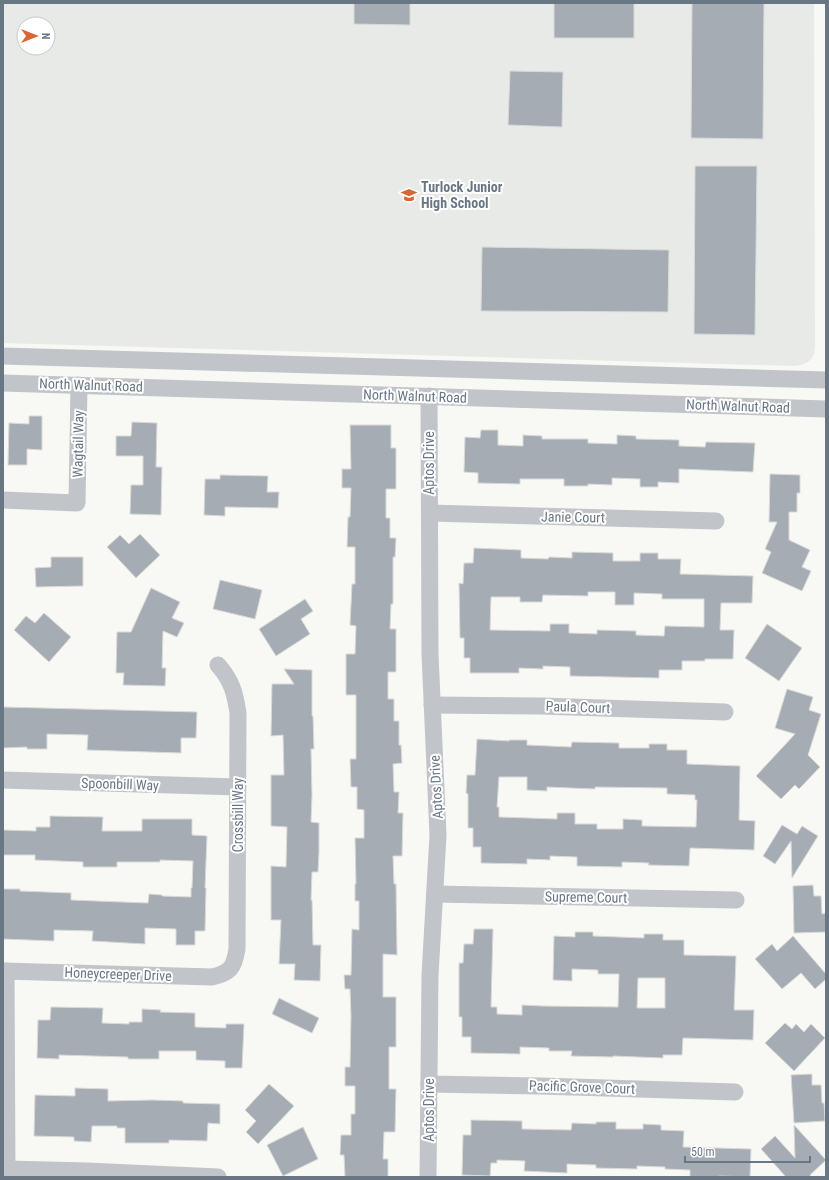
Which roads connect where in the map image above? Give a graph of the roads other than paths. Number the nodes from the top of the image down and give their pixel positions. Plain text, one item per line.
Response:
1 (3, 356) edge
2 (826, 380) edge
3 (3, 383) edge
4 (79, 385) junction
5 (429, 396) junction
6 (826, 409) edge
7 (3, 500) edge
8 (430, 513) junction
9 (716, 521) dead end
10 (218, 665) dead end
11 (432, 705) junction
12 (725, 712) dead end
13 (3, 780) edge
14 (238, 787) junction
15 (435, 894) junction
16 (736, 900) dead end
17 (230, 969) joint
18 (5, 971) edge
19 (429, 1084) junction
20 (735, 1092) dead end
21 (7, 1173) edge
22 (218, 1177) edge
23 (428, 1177) edge

1 - 2 street, North Walnut Road
3 - 4 street, North Walnut Road
4 - 5 street, North Walnut Road
4 - 7 street, Wagtail Way
5 - 6 street, North Walnut Road
5 - 8 street, Aptos Drive
8 - 9 street, Janie Court
8 - 11 street, Aptos Drive
10 - 14 street, Crossbill Way
11 - 12 street, Paula Court
11 - 15 street, Aptos Drive
13 - 14 street, Spoonbill Way
14 - 17 street, Crossbill Way
15 - 16 street, Supreme Court
15 - 19 street, Aptos Drive
17 - 18 street, Honeycreeper Drive
18 - 21 street
19 - 20 street, Pacific Grove Court
19 - 23 street, Aptos Drive
21 - 22 street

